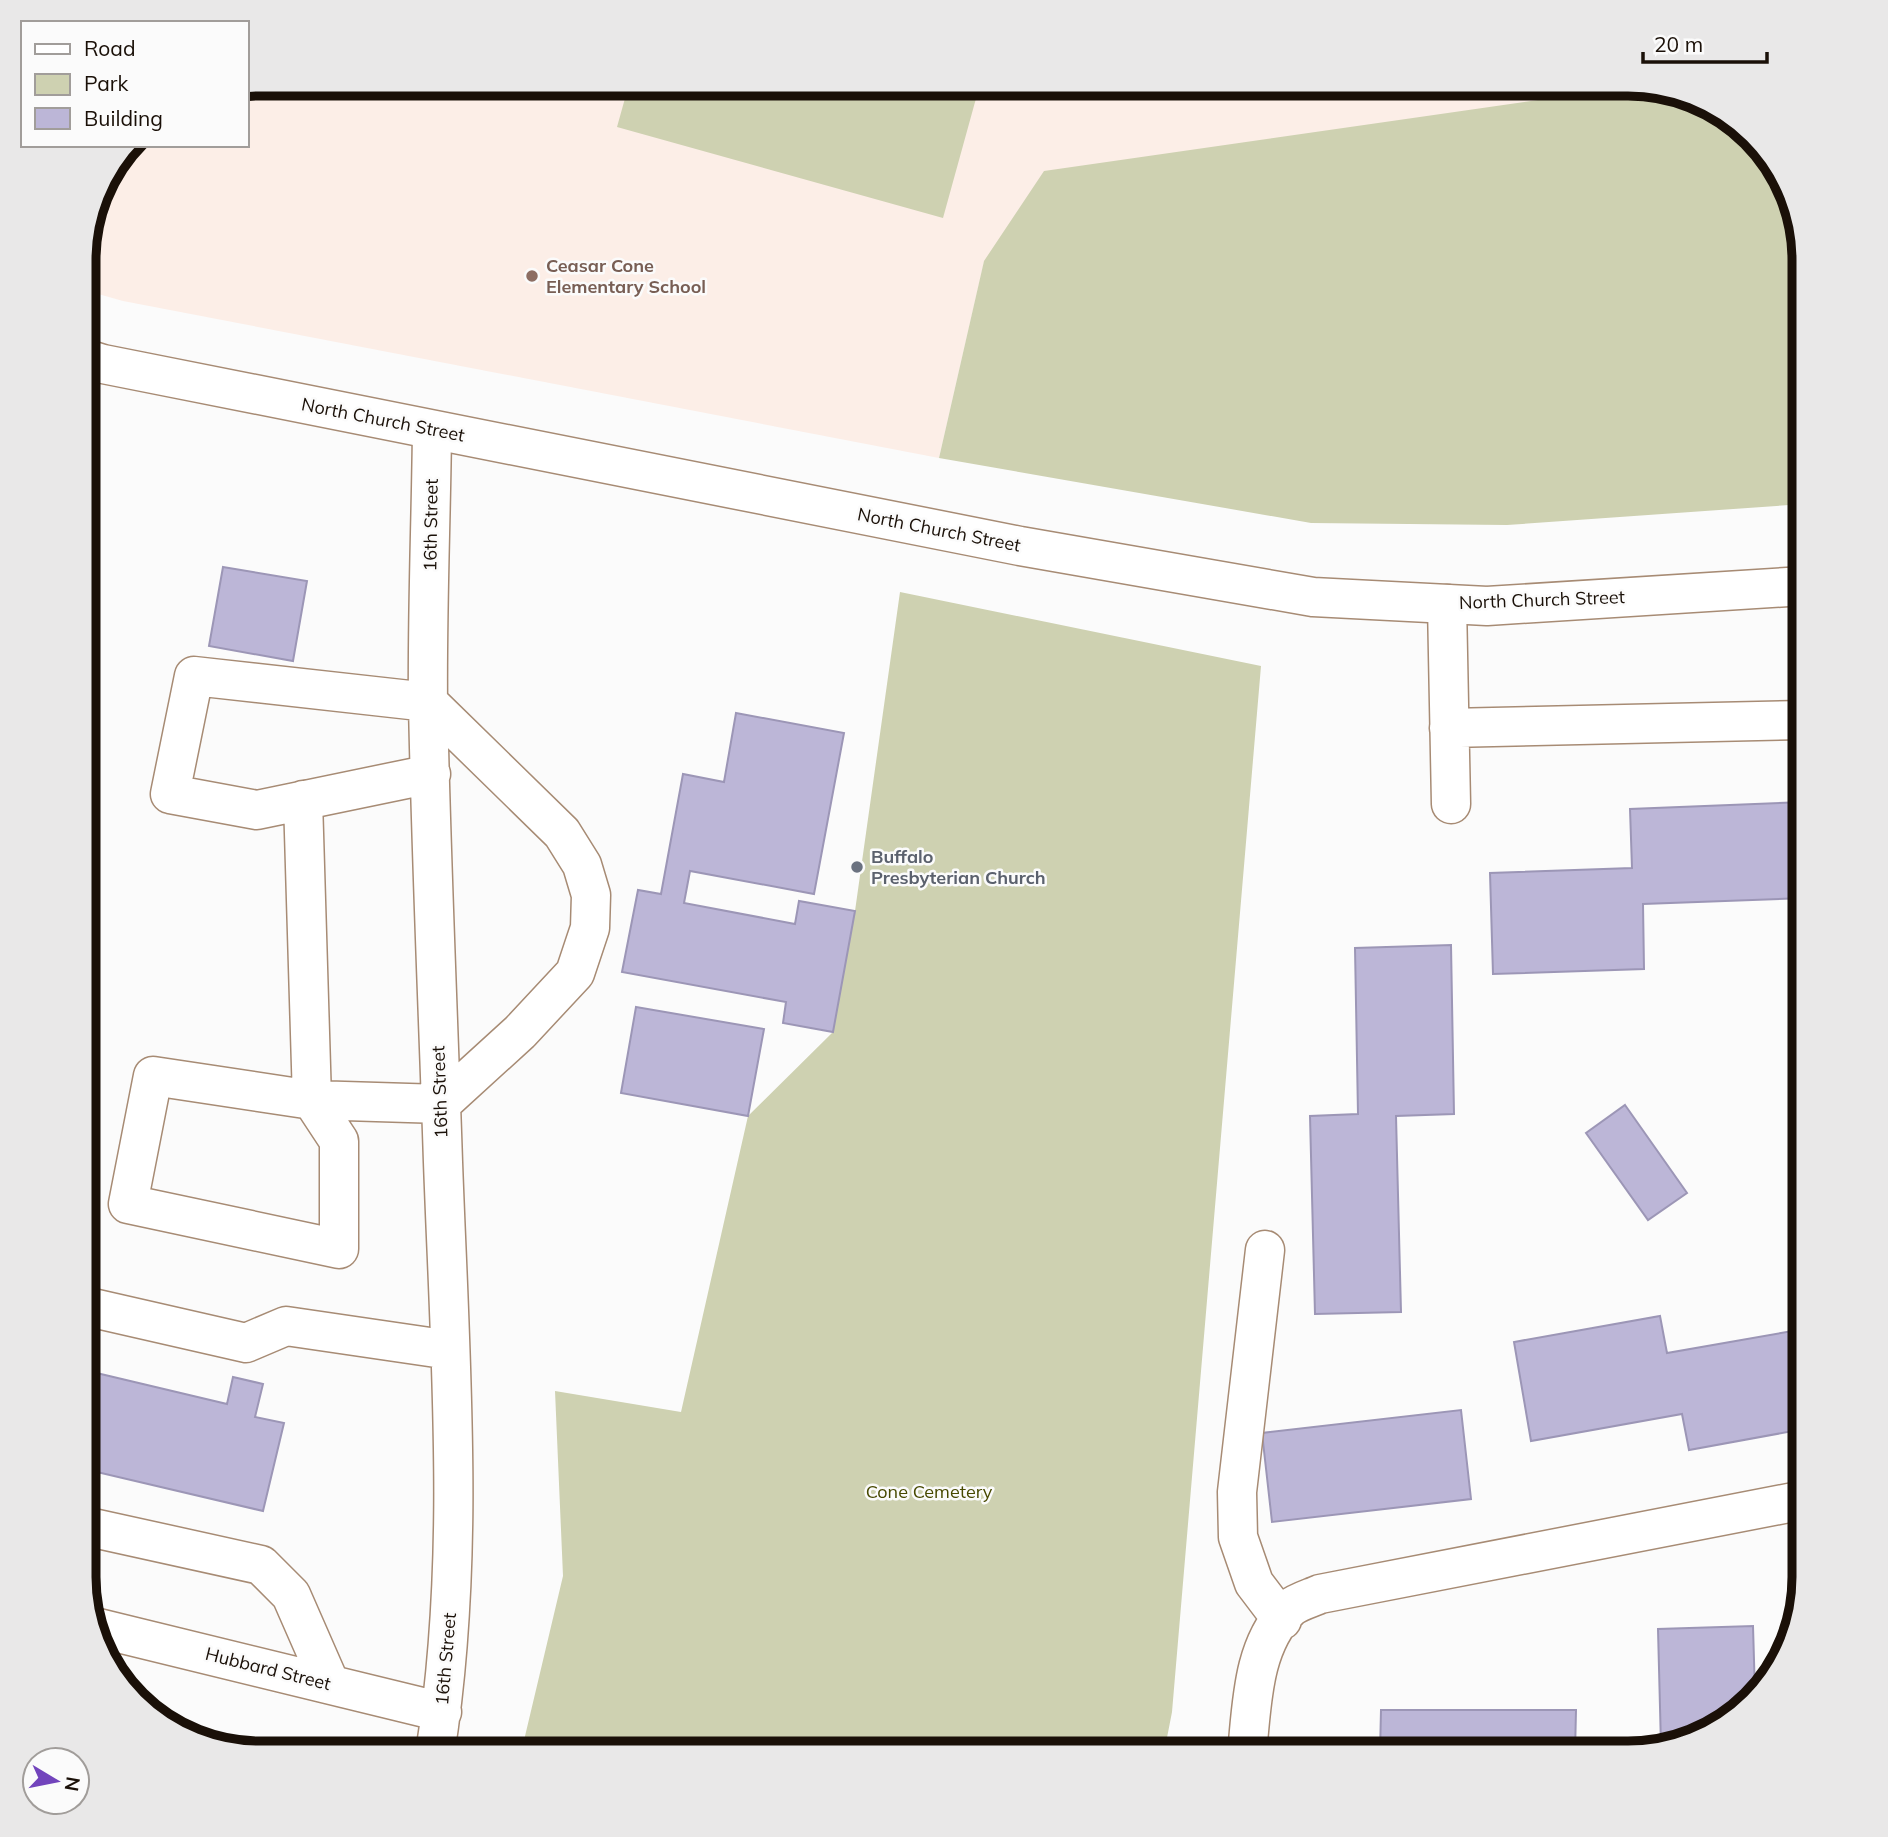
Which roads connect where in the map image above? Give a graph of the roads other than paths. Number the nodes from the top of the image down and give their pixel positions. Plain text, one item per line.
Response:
1 (97, 362) edge
2 (432, 430) junction
3 (1792, 587) edge
4 (1447, 604) junction
5 (428, 702) junction
6 (1792, 720) edge
7 (1449, 728) junction
8 (431, 774) junction
9 (303, 800) junction
10 (1451, 804) dead end
11 (312, 1100) junction
12 (441, 1104) junction
13 (1265, 1250) dead end
14 (96, 1309) edge
15 (450, 1350) junction
16 (1792, 1502) edge
17 (96, 1529) edge
18 (1282, 1620) junction
19 (106, 1630) edge
20 (330, 1684) junction
21 (442, 1712) junction
22 (437, 1741) edge
23 (1248, 1741) edge

1 - 2 main road, North Church Street
2 - 4 main road, North Church Street
2 - 5 main road, 16th Street
3 - 4 main road, North Church Street
4 - 7 main road
5 - 8 main road, 16th Street
5 - 9 main road
5 - 12 main road
6 - 7 main road
7 - 10 main road
8 - 9 main road
8 - 12 main road, 16th Street
9 - 11 main road
11 - 11 main road
11 - 12 main road
12 - 15 main road, 16th Street
13 - 18 main road
14 - 15 main road
15 - 21 main road, 16th Street
16 - 18 main road
17 - 20 main road
18 - 23 main road
19 - 20 main road, Hubbard Street
20 - 21 main road, Hubbard Street
21 - 22 main road, 16th Street

